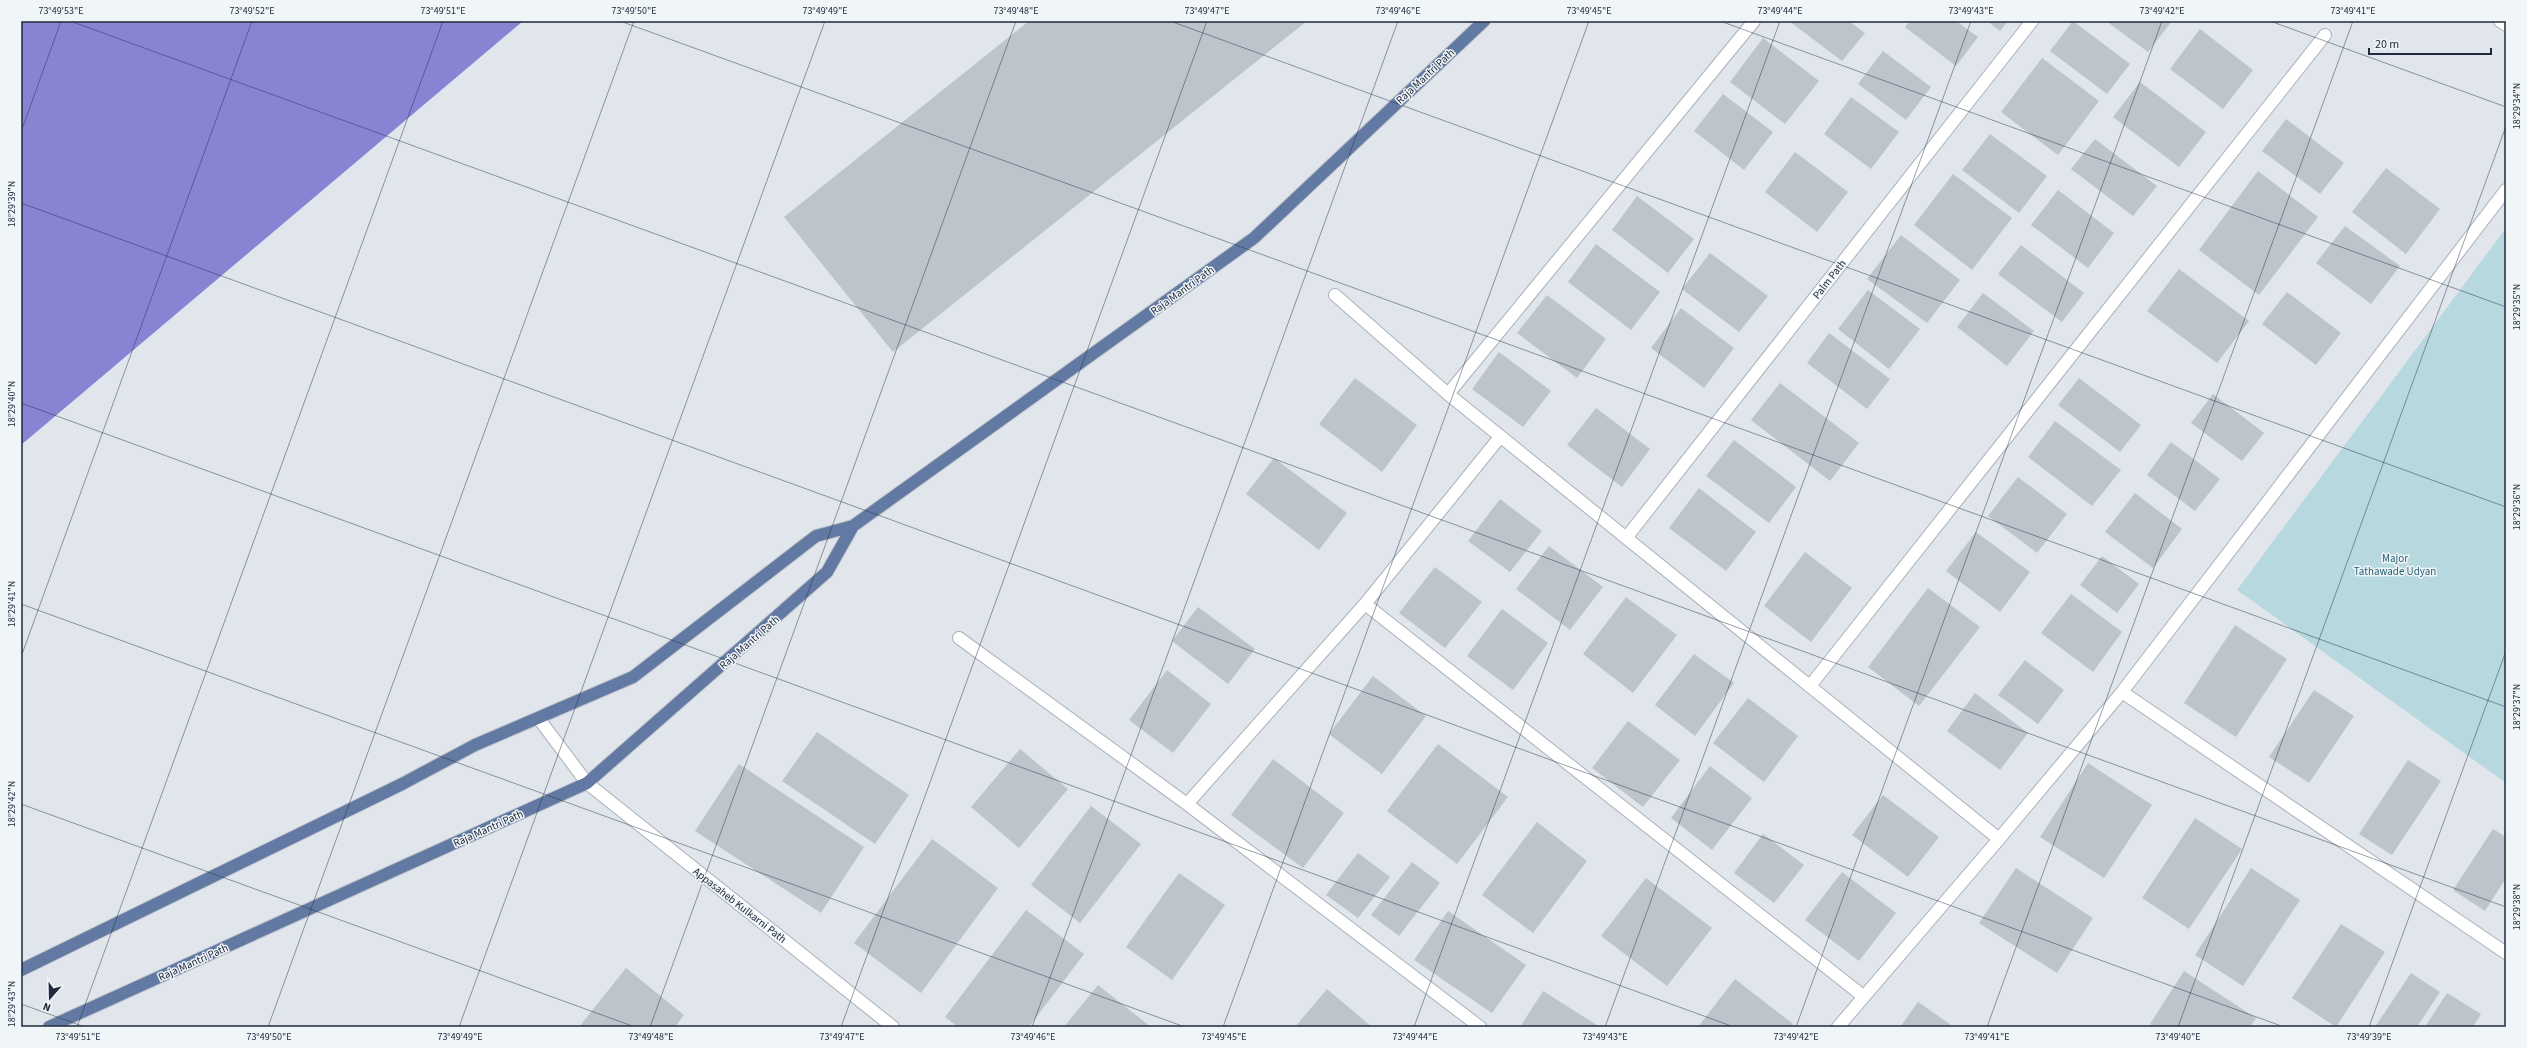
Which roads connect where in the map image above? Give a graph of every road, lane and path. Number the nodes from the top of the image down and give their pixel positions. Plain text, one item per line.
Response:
1 (1484, 21) edge
2 (1754, 21) edge
3 (2032, 21) edge
4 (2500, 21) edge
5 (2506, 25) edge
6 (2325, 35) dead end
7 (2506, 190) edge
8 (1335, 295) dead end
9 (1448, 394) junction
10 (1500, 437) junction
11 (853, 526) junction
12 (1626, 538) junction
13 (1365, 604) junction
14 (959, 638) dead end
15 (1810, 686) junction
16 (2122, 692) junction
17 (539, 719) junction
18 (587, 783) junction
19 (1187, 804) junction
20 (1999, 839) junction
21 (2506, 953) edge
22 (21, 970) edge
23 (1863, 996) junction
24 (50, 1027) edge
25 (893, 1027) edge
26 (1480, 1027) edge
27 (1838, 1027) edge

1 - 11 main road, Raja Mantri Path
2 - 9 street
3 - 12 street, Palm Path
4 - 5 street
6 - 15 street
7 - 16 street
8 - 9 street
9 - 10 street
10 - 12 street
10 - 13 street
11 - 17 main road, Raja Mantri Path
11 - 18 main road, Raja Mantri Path
12 - 15 street
13 - 19 street
13 - 23 street
14 - 19 street
15 - 20 street
16 - 20 street
16 - 21 street
17 - 18 street, Appasaheb Kulkarni Path
17 - 22 main road, Raja Mantri Path
18 - 24 main road, Raja Mantri Path
18 - 25 street, Appasaheb Kulkarni Path
19 - 26 street
20 - 23 street
23 - 27 street

